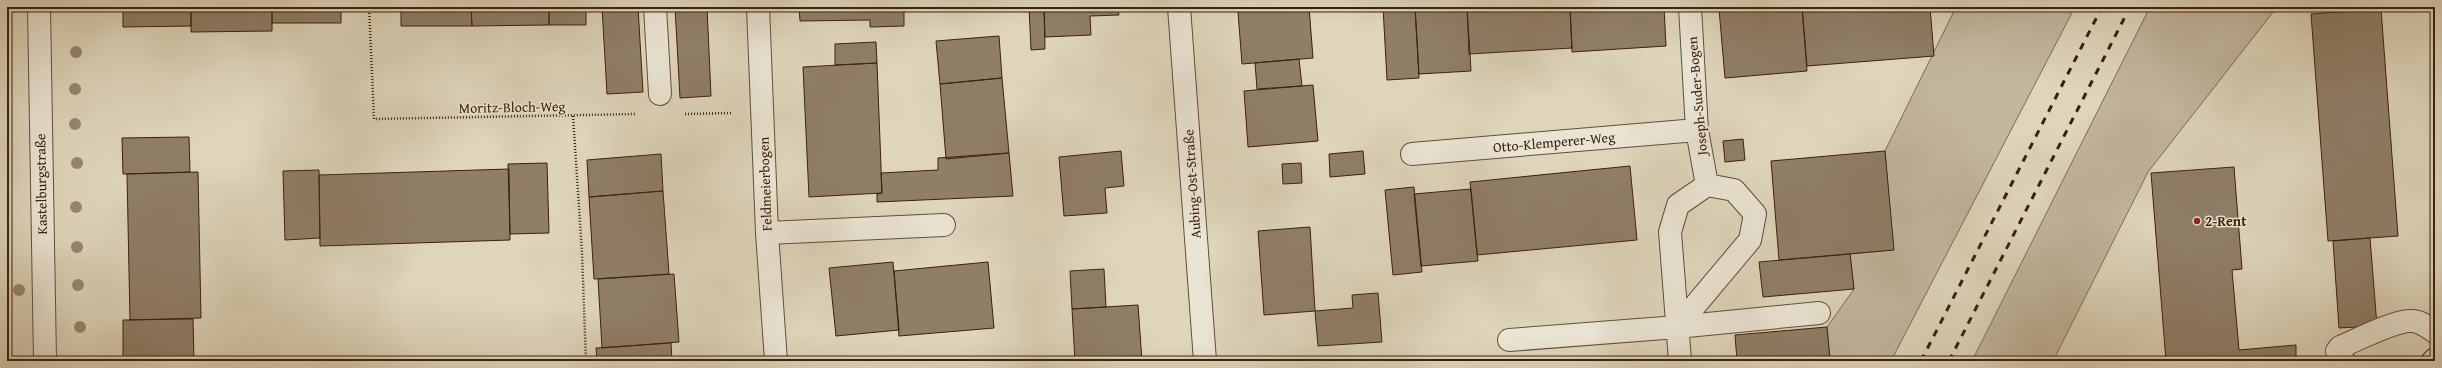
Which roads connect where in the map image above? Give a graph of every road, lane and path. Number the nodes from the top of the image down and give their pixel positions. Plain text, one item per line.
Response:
1 (39, 7) edge
2 (369, 7) edge
3 (655, 7) edge
4 (758, 7) edge
5 (1179, 7) edge
6 (1690, 7) edge
7 (660, 94) dead end
8 (762, 112) junction
9 (640, 114) dead end
10 (678, 114) dead end
11 (572, 116) junction
12 (1697, 130) junction
13 (1412, 154) dead end
14 (1706, 185) junction
15 (944, 224) dead end
16 (767, 233) junction
17 (1819, 313) dead end
18 (1677, 327) junction
19 (2435, 332) edge
20 (1509, 340) dead end
21 (44, 361) edge
22 (586, 361) edge
23 (776, 361) edge
24 (1205, 361) edge
25 (1680, 361) edge
26 (2344, 361) edge

1 - 21 street, Kastelburgstraße
2 - 11 path, Moritz-Bloch-Weg
3 - 7 street
4 - 8 street, Feldmeierbogen
5 - 24 street, Aubing-Ost-Straße
6 - 12 street, Joseph-Suder-Bogen
8 - 10 path
8 - 16 street, Feldmeierbogen
9 - 11 path, Moritz-Bloch-Weg
11 - 22 path
12 - 13 street, Otto-Klemperer-Weg
12 - 14 street, Joseph-Suder-Bogen
14 - 18 street
14 - 18 street
15 - 16 street
16 - 23 street, Feldmeierbogen
17 - 18 street
18 - 20 street
18 - 25 street
19 - 26 street

